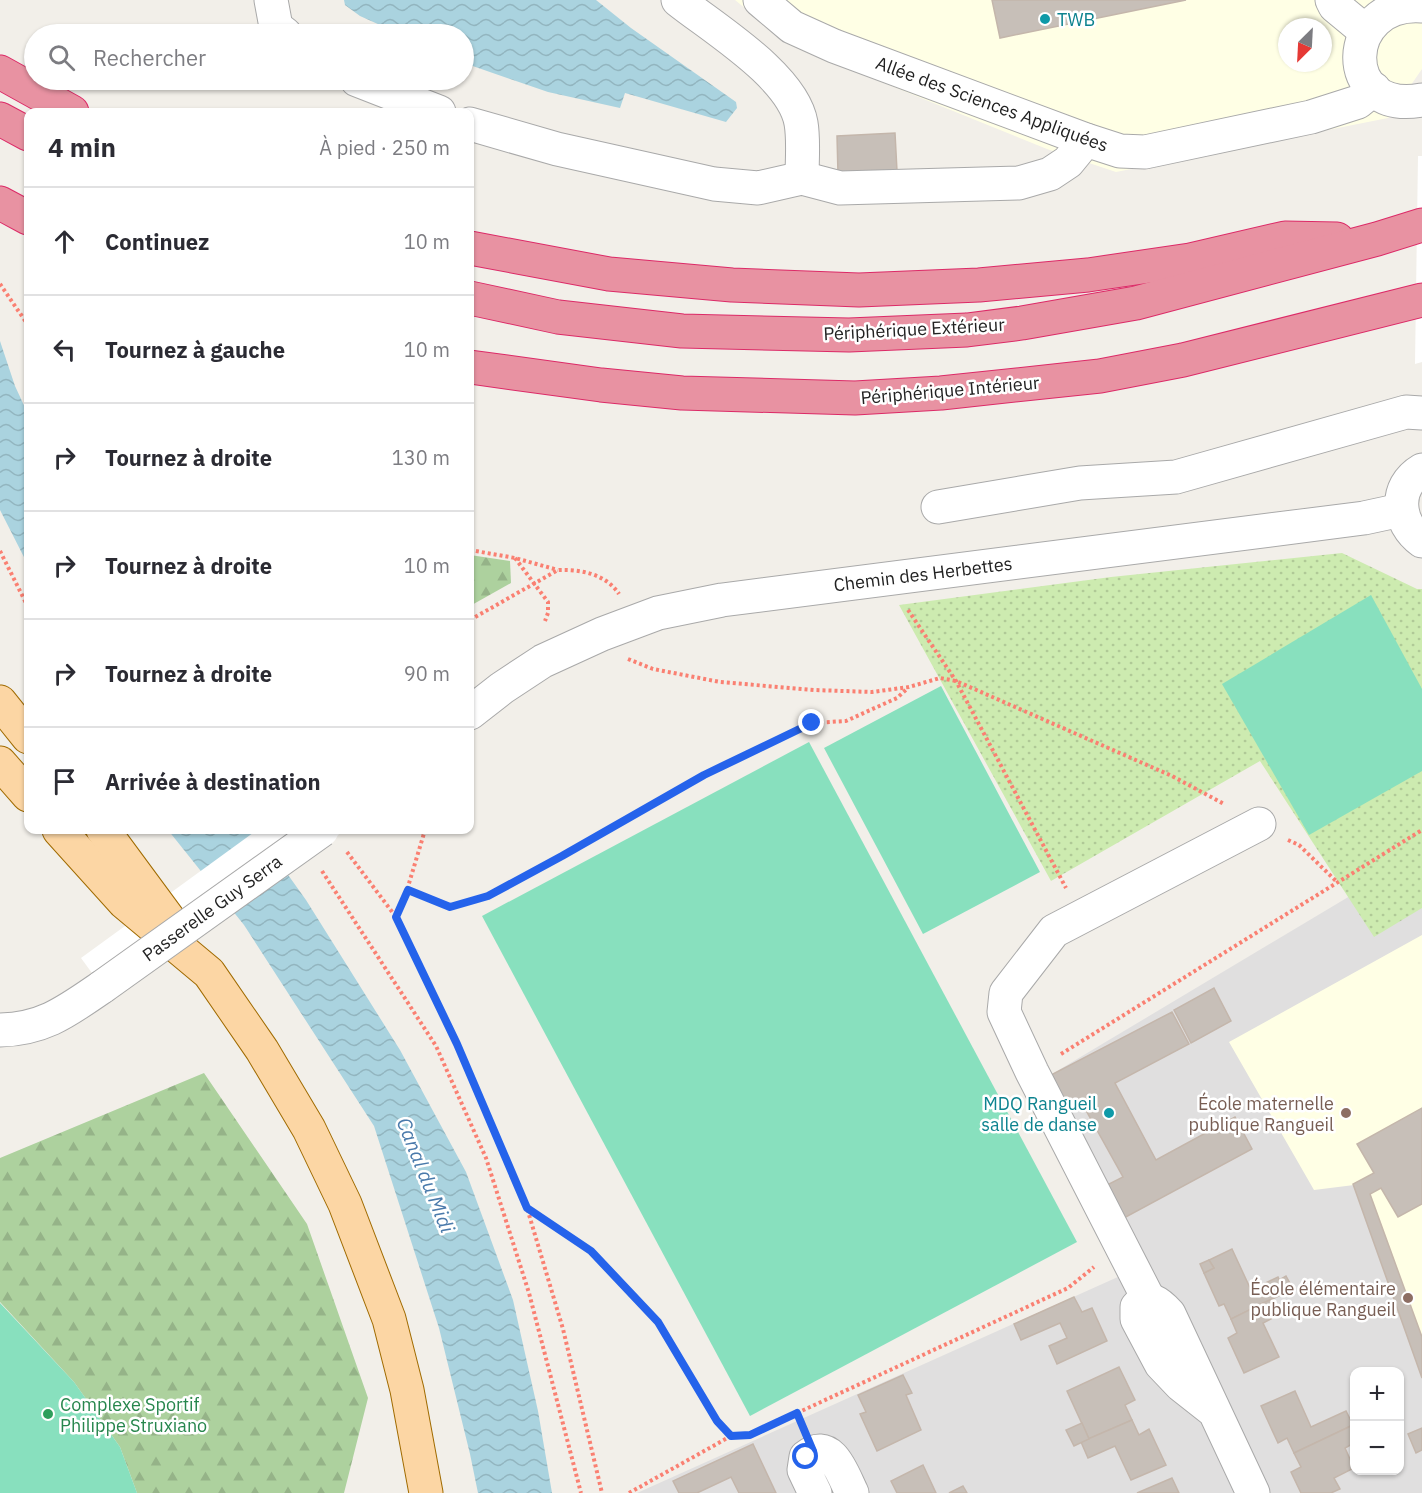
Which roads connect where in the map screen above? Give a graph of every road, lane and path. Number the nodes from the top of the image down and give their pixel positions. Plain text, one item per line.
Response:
1 (271, 0) edge
2 (678, 0) edge
3 (760, 0) edge
4 (1332, 0) edge
5 (1422, 6) edge
6 (275, 24) edge
7 (1364, 30) junction
8 (0, 72) edge
9 (24, 85) edge
10 (1374, 89) junction
11 (32, 90) edge
12 (382, 90) edge
13 (1422, 100) edge
14 (65, 108) edge
15 (428, 108) edge
16 (0, 119) edge
17 (474, 125) edge
18 (24, 132) edge
19 (1086, 140) junction
20 (802, 178) junction
21 (0, 203) edge
22 (24, 216) edge
23 (1422, 225) edge
24 (1377, 239) junction
25 (474, 249) edge
26 (0, 284) edge
27 (474, 299) edge
28 (1422, 300) edge
29 (24, 319) edge
30 (474, 368) edge
31 (1422, 413) edge
32 (1420, 465) edge
33 (938, 507) dead end
34 (1401, 510) junction
35 (1422, 541) edge
36 (0, 551) edge
37 (474, 551) edge
38 (515, 558) junction
39 (558, 570) junction
40 (534, 584) junction
41 (617, 590) dead end
42 (24, 599) edge
43 (904, 604) dead end
44 (474, 618) edge
45 (545, 621) dead end
46 (625, 658) dead end
47 (956, 681) junction
48 (909, 687) junction
49 (0, 702) edge
50 (474, 710) edge
51 (24, 732) edge
52 (0, 763) edge
53 (24, 790) edge
54 (1259, 824) junction
55 (1422, 830) edge
56 (63, 834) edge
57 (105, 834) edge
58 (424, 834) edge
59 (333, 838) edge
60 (321, 869) dead end
61 (1337, 882) junction
62 (408, 890) junction
63 (1082, 916) junction
64 (396, 917) junction
65 (209, 974) junction
66 (0, 1030) edge
67 (1032, 1072) junction
68 (527, 1208) junction
69 (1123, 1249) junction
70 (797, 1413) junction
71 (731, 1436) junction
72 (813, 1451) junction
73 (426, 1493) edge
74 (581, 1493) edge
75 (602, 1493) edge
76 (628, 1493) edge
77 (815, 1493) edge
78 (852, 1493) edge
79 (1253, 1493) edge

1 - 6 street
2 - 20 street
3 - 19 street, Allée des Sciences Appliquées
4 - 7 street
5 - 7 street
7 - 10 street
8 - 9 highway
10 - 13 street
10 - 19 street, Allée des Sciences Appliquées
11 - 14 highway
12 - 15 street
16 - 18 highway
17 - 20 street
19 - 20 street
21 - 22 highway
23 - 24 highway, Périphérique Extérieur
24 - 25 highway
24 - 27 highway, Périphérique Extérieur
26 - 29 path
28 - 30 highway, Périphérique Intérieur
31 - 33 street
32 - 34 street
34 - 35 street
34 - 50 street, Chemin des Herbettes
36 - 42 path
37 - 38 path
38 - 39 path
38 - 40 path
39 - 40 path
39 - 41 path
40 - 44 path
40 - 45 path
43 - 47 path
46 - 48 path
47 - 48 path
47 - 54 path
47 - 63 path
48 - 62 path
49 - 51 main road
52 - 53 main road
54 - 61 path
54 - 63 street
55 - 61 path
56 - 65 main road
57 - 65 main road
58 - 62 path
59 - 64 path
59 - 66 street, Passerelle Guy Serra, bridge
60 - 74 path
61 - 67 path
62 - 64 path
63 - 67 street
64 - 68 path
65 - 73 main road
67 - 69 street
68 - 71 path
68 - 75 path
69 - 70 path
69 - 79 street
70 - 71 path
70 - 72 path
71 - 76 path
72 - 77 street
72 - 78 street

